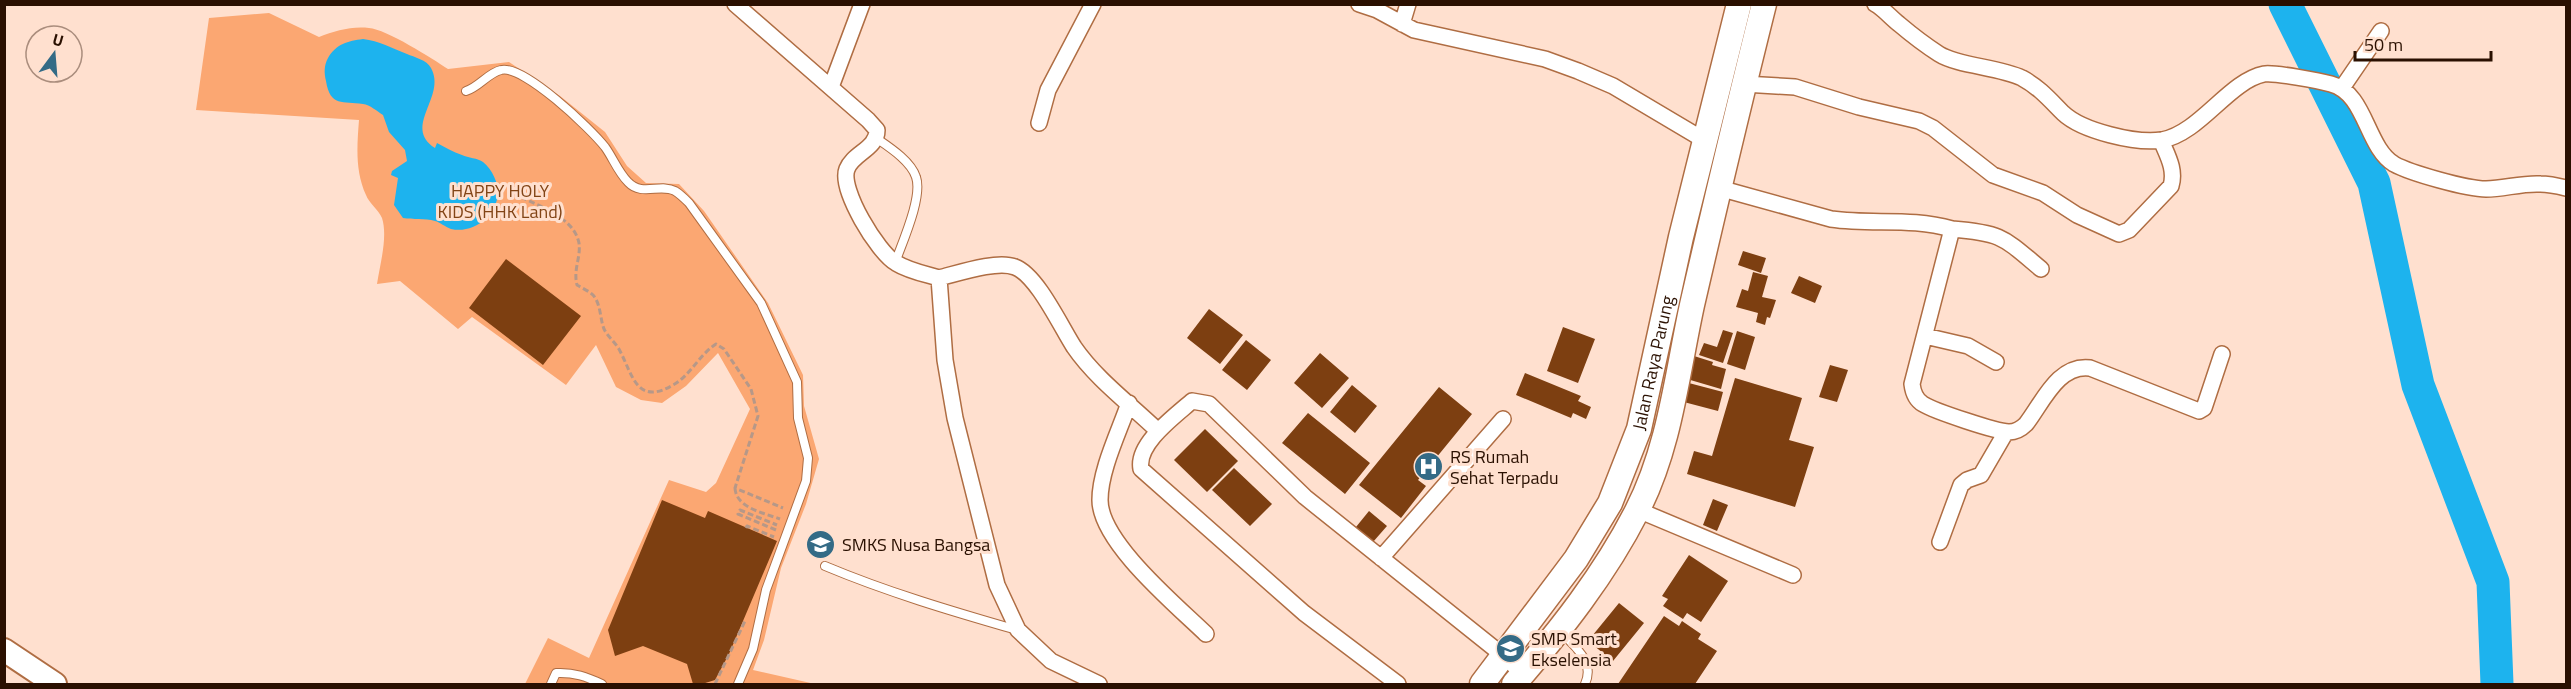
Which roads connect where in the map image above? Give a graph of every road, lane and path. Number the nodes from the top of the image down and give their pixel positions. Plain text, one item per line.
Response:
1 (735, 4) edge
2 (862, 4) edge
3 (1093, 4) edge
4 (1359, 4) edge
5 (1408, 4) edge
6 (1739, 4) edge
7 (1764, 4) edge
8 (1875, 4) edge
9 (1402, 24) junction
10 (2381, 31) dead end
11 (1744, 84) junction
12 (2337, 86) junction
13 (831, 87) junction
14 (466, 92) dead end
15 (1039, 123) dead end
16 (876, 138) junction
17 (1704, 140) junction
18 (2161, 140) junction
19 (1719, 188) junction
20 (2566, 188) edge
21 (521, 197) dead end
22 (1952, 229) junction
23 (896, 263) junction
24 (2041, 269) dead end
25 (939, 278) junction
26 (1925, 336) junction
27 (2222, 354) dead end
28 (1996, 362) dead end
29 (1129, 403) junction
30 (1503, 419) dead end
31 (1158, 431) junction
32 (2006, 432) junction
33 (735, 488) junction
34 (1638, 510) junction
35 (795, 513) junction
36 (746, 528) dead end
37 (1940, 542) dead end
38 (1380, 558) junction
39 (825, 566) dead end
40 (1793, 575) dead end
41 (1018, 630) junction
42 (1560, 631) junction
43 (1206, 634) dead end
44 (4, 650) edge
45 (1505, 657) junction
46 (1519, 679) edge
47 (55, 684) edge
48 (550, 684) edge
49 (602, 684) edge
50 (738, 684) edge
51 (1099, 684) edge
52 (1398, 684) edge
53 (1482, 684) edge
54 (1585, 684) edge

1 - 13 street
2 - 13 street
3 - 15 street
4 - 9 street
5 - 9 street
6 - 17 highway, Jalan Raya Parung
7 - 11 highway, Jalan Raya Parung
8 - 18 street
9 - 17 street
10 - 12 street
11 - 18 street
11 - 19 highway, Jalan Raya Parung
12 - 18 street
12 - 20 street
13 - 16 street
14 - 35 lane
16 - 23 lane
16 - 23 street
17 - 45 highway, Jalan Raya Parung
19 - 22 street
19 - 34 highway, Jalan Raya Parung
21 - 33 path
22 - 24 street
22 - 26 street
23 - 25 street
25 - 29 street
25 - 41 street
26 - 28 street
26 - 32 street
27 - 32 street
29 - 31 street
29 - 43 street
30 - 38 street
31 - 38 street
31 - 52 street
32 - 37 street
33 - 35 path
33 - 36 path
34 - 40 street
34 - 42 highway, Jalan Raya Parung
35 - 50 lane
38 - 45 street
39 - 41 lane
41 - 51 street
42 - 46 highway, Jalan Raya Parung
42 - 54 lane
44 - 47 main road
45 - 46 street
45 - 53 highway, Jalan Raya Parung
48 - 49 lane

